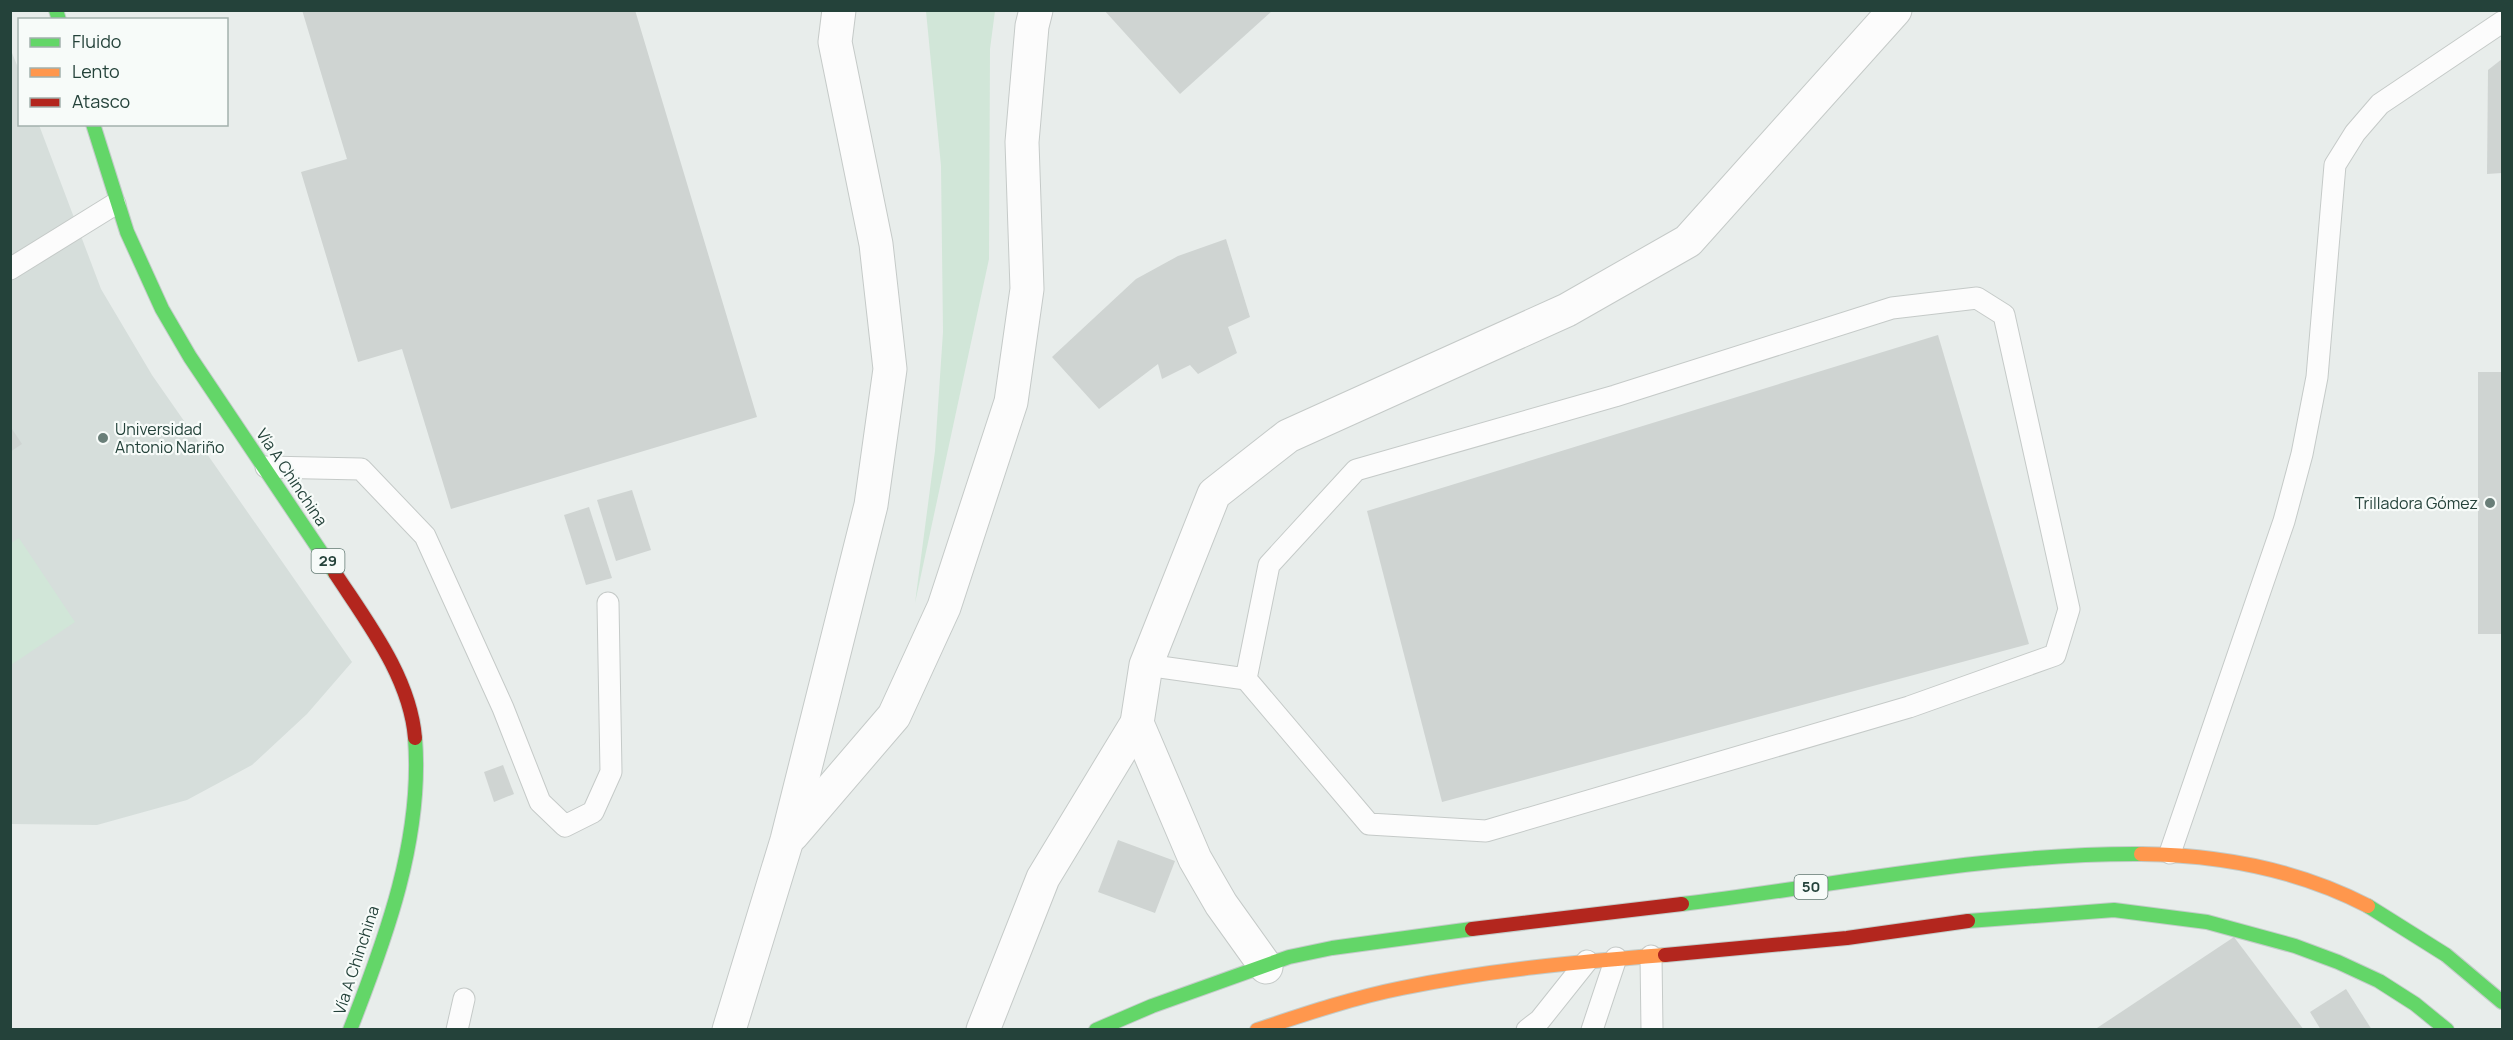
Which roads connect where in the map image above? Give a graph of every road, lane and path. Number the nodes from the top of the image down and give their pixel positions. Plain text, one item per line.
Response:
1 (839, 10) edge
2 (1036, 10) edge
3 (1895, 10) edge
4 (2502, 22) edge
5 (94, 126) edge
6 (116, 204) junction
7 (10, 269) edge
8 (266, 467) junction
9 (608, 603) dead end
10 (1146, 665) junction
11 (1246, 679) junction
12 (1137, 723) junction
13 (786, 840) junction
14 (2170, 853) junction
15 (1651, 956) junction
16 (1616, 958) junction
17 (1587, 961) junction
18 (1266, 967) junction
19 (464, 999) dead end
20 (2502, 1002) edge
21 (350, 1029) edge
22 (457, 1029) edge
23 (729, 1029) edge
24 (983, 1029) edge
25 (1096, 1029) edge
26 (1257, 1029) edge
27 (1527, 1029) edge
28 (1592, 1029) edge
29 (1652, 1029) edge
30 (2447, 1029) edge

1 - 13 street
2 - 13 street
3 - 10 street
4 - 14 lane
5 - 6 main road, Vía A Chinchina / 29
6 - 7 lane
6 - 8 main road, Vía A Chinchina / 29
8 - 9 lane
8 - 21 main road, Vía A Chinchina / 29
10 - 11 lane
10 - 12 street
11 - 11 lane
12 - 18 street
12 - 24 street
13 - 23 street
14 - 18 main road, 50
14 - 20 main road, 50
15 - 16 main road
15 - 29 lane
15 - 30 main road
16 - 17 main road
16 - 28 lane
17 - 26 main road
17 - 27 lane
18 - 25 main road, 50
19 - 22 lane

